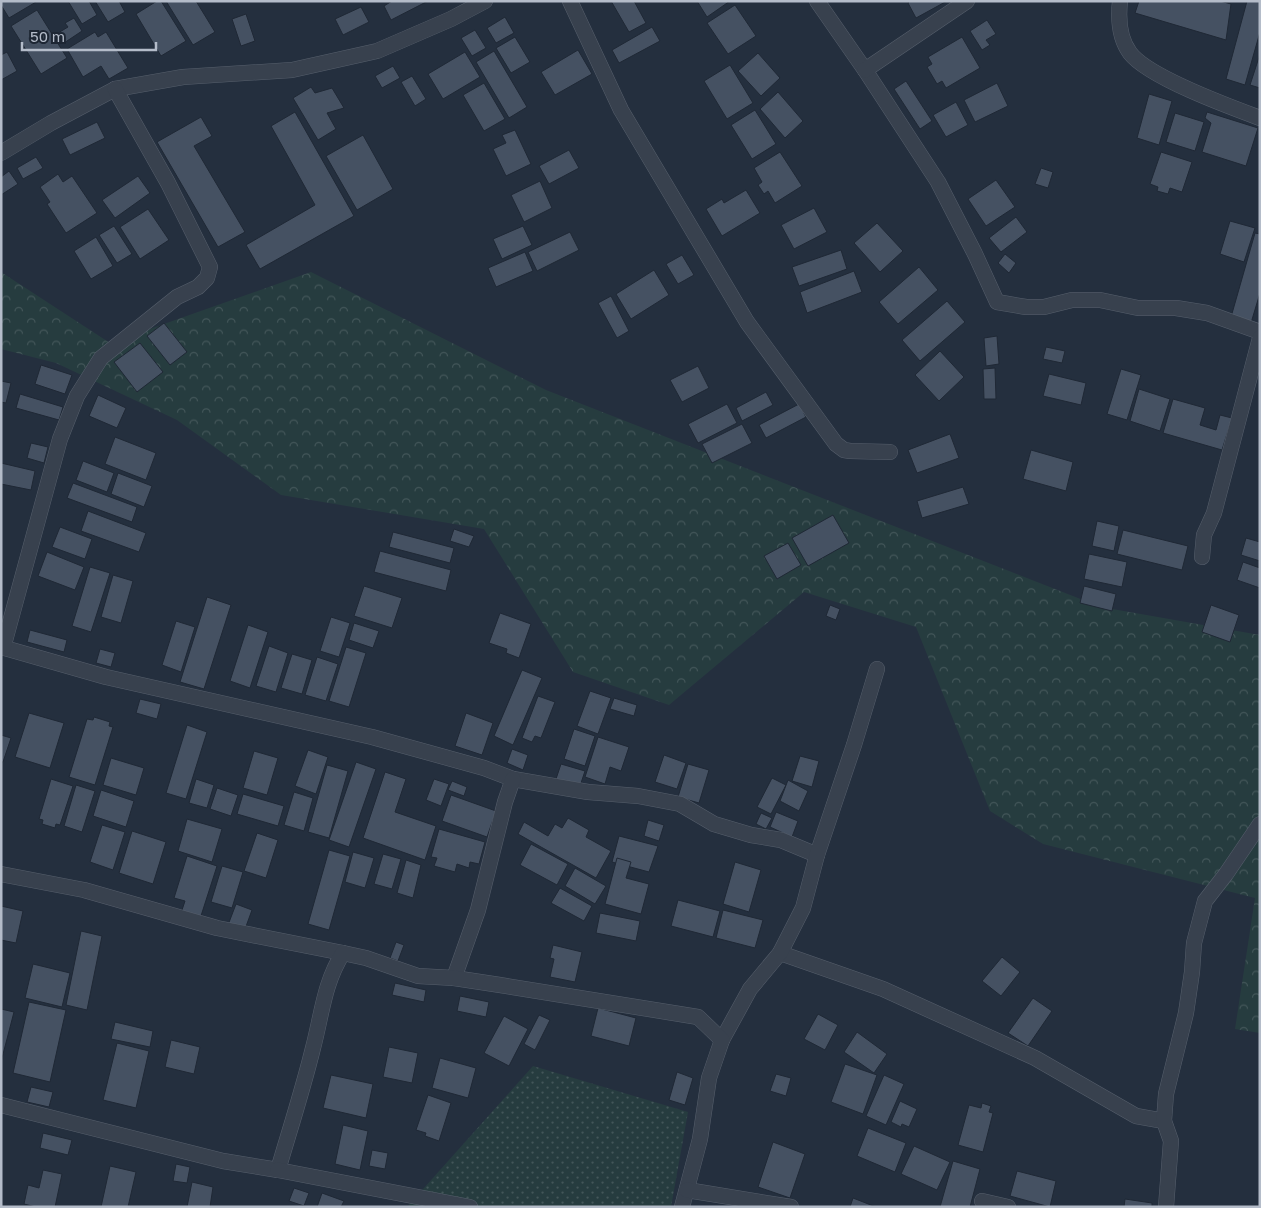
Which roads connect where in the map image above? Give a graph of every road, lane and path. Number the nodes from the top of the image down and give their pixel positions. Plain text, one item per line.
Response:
1 (485, 1) edge
2 (570, 1) edge
3 (818, 1) edge
4 (967, 1) edge
5 (1120, 1) edge
6 (866, 70) junction
7 (115, 89) junction
8 (1260, 118) edge
9 (1, 153) edge
10 (1260, 332) edge
11 (1260, 338) edge
12 (890, 452) dead end
13 (1202, 557) dead end
14 (2, 647) edge
15 (877, 669) dead end
16 (513, 780) junction
17 (1260, 824) edge
18 (817, 856) junction
19 (1, 874) edge
20 (344, 953) junction
21 (780, 953) junction
22 (454, 978) junction
23 (722, 1040) junction
24 (1, 1105) edge
25 (1164, 1121) junction
26 (278, 1170) junction
27 (688, 1190) junction
28 (982, 1201) dead end
29 (470, 1207) edge
30 (682, 1207) edge
31 (791, 1207) edge
32 (1008, 1207) edge
33 (1166, 1207) edge

1 - 7 street
2 - 12 street
3 - 6 street
4 - 6 street
5 - 8 street
6 - 10 street
7 - 9 street
7 - 14 street
11 - 13 street
14 - 16 street
15 - 18 street
16 - 18 street
16 - 22 street
17 - 25 street
18 - 21 street
19 - 20 street
20 - 22 street
20 - 26 street
21 - 23 street
21 - 25 street
22 - 23 street
23 - 27 street
24 - 26 street
25 - 33 street
26 - 29 street
27 - 30 street
27 - 31 street
28 - 32 street

